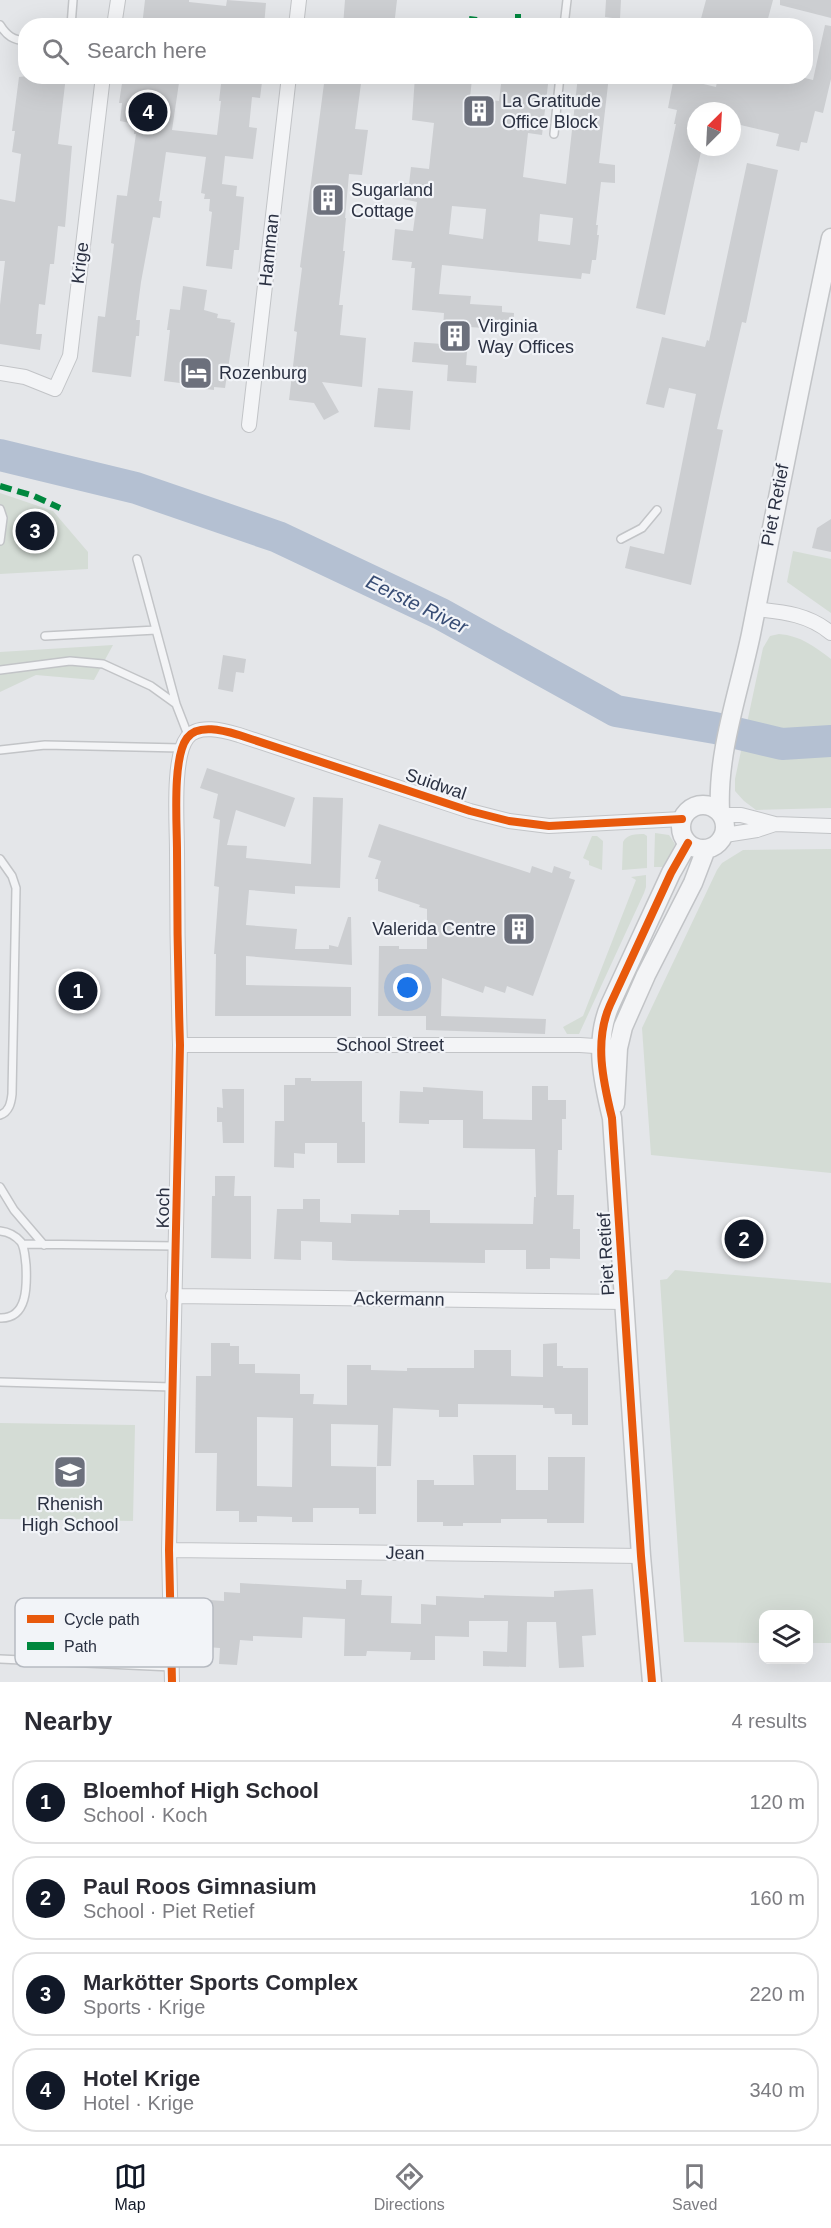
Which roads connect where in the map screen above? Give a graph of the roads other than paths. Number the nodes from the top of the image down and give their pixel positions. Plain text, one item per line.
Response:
1 (73, 0) edge
2 (118, 0) edge
3 (299, 0) edge
4 (567, 0) edge
5 (72, 18) edge
6 (115, 18) edge
7 (297, 18) edge
8 (565, 18) edge
9 (0, 25) edge
10 (18, 40) edge
11 (102, 84) edge
12 (288, 84) edge
13 (559, 84) edge
14 (554, 134) dead end
15 (831, 238) edge
16 (0, 373) edge
17 (249, 424) dead end
18 (0, 509) edge
19 (657, 510) dead end
20 (621, 538) dead end
21 (0, 541) edge
22 (136, 559) dead end
23 (755, 609) junction
24 (156, 630) junction
25 (831, 633) edge
26 (45, 636) dead end
27 (0, 670) edge
28 (176, 704) junction
29 (185, 742) junction
30 (0, 750) edge
31 (720, 772) junction
32 (700, 804) junction
33 (722, 813) junction
34 (682, 819) junction
35 (775, 824) junction
36 (831, 826) edge
37 (724, 835) junction
38 (688, 843) junction
39 (706, 849) junction
40 (0, 859) edge
41 (180, 1045) junction
42 (609, 1047) junction
43 (0, 1115) edge
44 (0, 1186) edge
45 (0, 1232) edge
46 (23, 1244) junction
47 (44, 1245) junction
48 (177, 1246) junction
49 (173, 1296) junction
50 (624, 1302) junction
51 (0, 1318) edge
52 (0, 1382) edge
53 (172, 1386) junction
54 (169, 1550) junction
55 (641, 1556) junction
56 (170, 1598) edge
57 (0, 1659) edge
58 (15, 1660) edge
59 (172, 1667) edge
60 (172, 1682) edge
61 (652, 1682) edge

1 - 5 lane
2 - 6 street
3 - 7 street
4 - 8 lane
9 - 10 lane
11 - 16 street, Krige
12 - 17 street, Hamman
13 - 14 lane
15 - 23 street, Piet Retief
18 - 21 lane
19 - 20 lane
22 - 24 lane
23 - 25 street
23 - 31 street, Piet Retief
24 - 26 lane
24 - 28 lane
27 - 28 lane
28 - 29 lane
29 - 30 lane
29 - 34 street, Suidwal
29 - 41 street, Koch
31 - 32 street, Piet Retief
31 - 33 street, Piet Retief
32 - 33 street
32 - 34 street
33 - 35 street
33 - 37 street
34 - 38 street
35 - 36 street
35 - 37 street
37 - 39 street
38 - 39 street
38 - 42 street, Piet Retief
39 - 42 street, Piet Retief
40 - 43 lane
41 - 42 street, School Street
41 - 48 street, Koch
42 - 50 street, Piet Retief
44 - 47 lane
45 - 46 lane
46 - 47 lane
46 - 51 lane
47 - 48 lane
48 - 49 street, Koch
49 - 50 street, Ackermann
49 - 53 street, Koch
50 - 55 street, Piet Retief
52 - 53 lane
53 - 54 street, Koch
54 - 55 street, Jean
54 - 56 street, Koch
55 - 61 street, Piet Retief
57 - 58 lane
59 - 60 street, Koch

